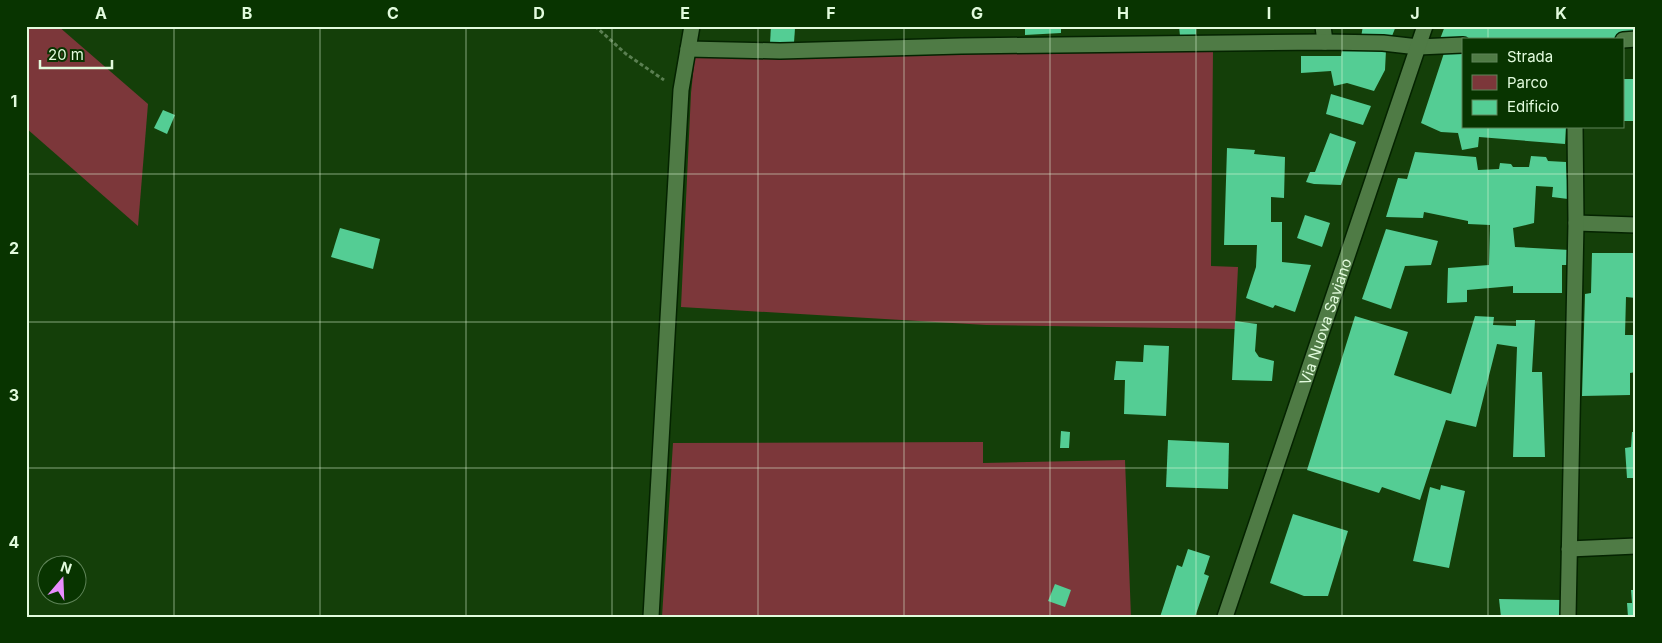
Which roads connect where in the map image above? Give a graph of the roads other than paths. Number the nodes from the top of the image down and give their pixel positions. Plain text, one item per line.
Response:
1 (692, 26) edge
2 (1323, 26) edge
3 (1425, 26) edge
4 (1325, 42) junction
5 (1462, 45) edge
6 (1418, 47) junction
7 (688, 49) junction
8 (1575, 128) edge
9 (1576, 223) junction
10 (1636, 226) edge
11 (1636, 546) edge
12 (1569, 548) junction
13 (651, 617) edge
14 (1226, 617) edge
15 (1568, 617) edge

1 - 7 street
2 - 4 street
3 - 6 street, Via Nuova Saviano
4 - 6 street
4 - 7 street
5 - 6 street
6 - 14 street, Via Nuova Saviano
7 - 13 street
8 - 9 street
9 - 10 street
9 - 12 street
11 - 12 street
12 - 15 street

